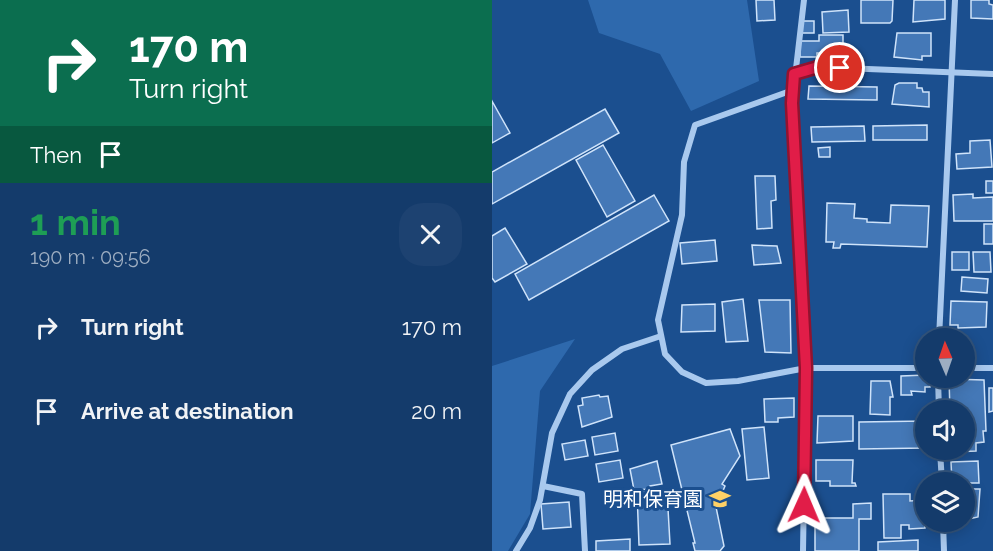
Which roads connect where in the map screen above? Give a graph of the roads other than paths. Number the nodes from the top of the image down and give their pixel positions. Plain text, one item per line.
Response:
1 (804, 0) edge
2 (956, 0) edge
3 (952, 72) junction
4 (794, 74) junction
5 (993, 74) edge
6 (793, 90) junction
7 (940, 328) edge
8 (661, 336) junction
9 (806, 368) junction
10 (915, 368) edge
11 (975, 368) edge
12 (993, 368) edge
13 (543, 486) junction
14 (943, 532) edge
15 (516, 551) edge
16 (585, 551) edge
17 (803, 551) edge
18 (944, 551) edge

1 - 4 street
2 - 3 street
3 - 4 street
3 - 5 street
3 - 7 street
4 - 6 street
6 - 8 street
6 - 9 street
8 - 9 street
8 - 13 street
9 - 10 street
9 - 17 street
11 - 12 street
13 - 15 street
13 - 16 street
14 - 18 street

